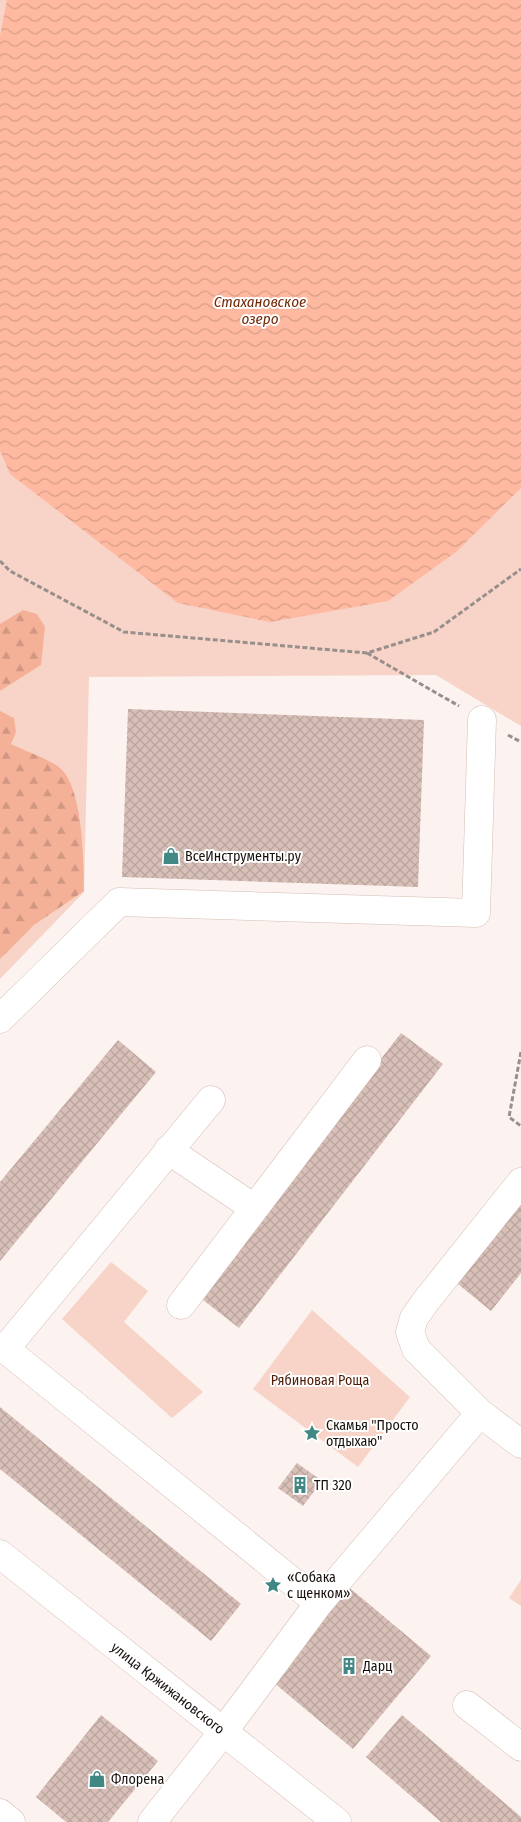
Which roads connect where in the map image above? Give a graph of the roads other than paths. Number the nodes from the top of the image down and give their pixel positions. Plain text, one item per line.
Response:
1 (482, 720) road end
2 (0, 1020) edge
3 (367, 1060) dead end
4 (211, 1100) dead end
5 (168, 1150) junction
6 (521, 1182) edge
7 (254, 1208) junction
8 (181, 1305) dead end
9 (480, 1413) junction
10 (521, 1444) edge
11 (0, 1554) edge
12 (319, 1602) junction
13 (467, 1704) dead end
14 (223, 1732) junction
15 (521, 1747) edge
16 (0, 1814) edge
17 (11, 1822) edge
18 (152, 1822) edge
19 (337, 1822) edge

1 - 2 street
3 - 7 street
4 - 5 street
5 - 7 street
5 - 12 street
6 - 9 street
7 - 8 street
9 - 10 street
9 - 12 street
11 - 14 street, улица Кржижановского
12 - 14 street
13 - 15 street
14 - 18 street
14 - 19 street, улица Кржижановского
16 - 17 street

